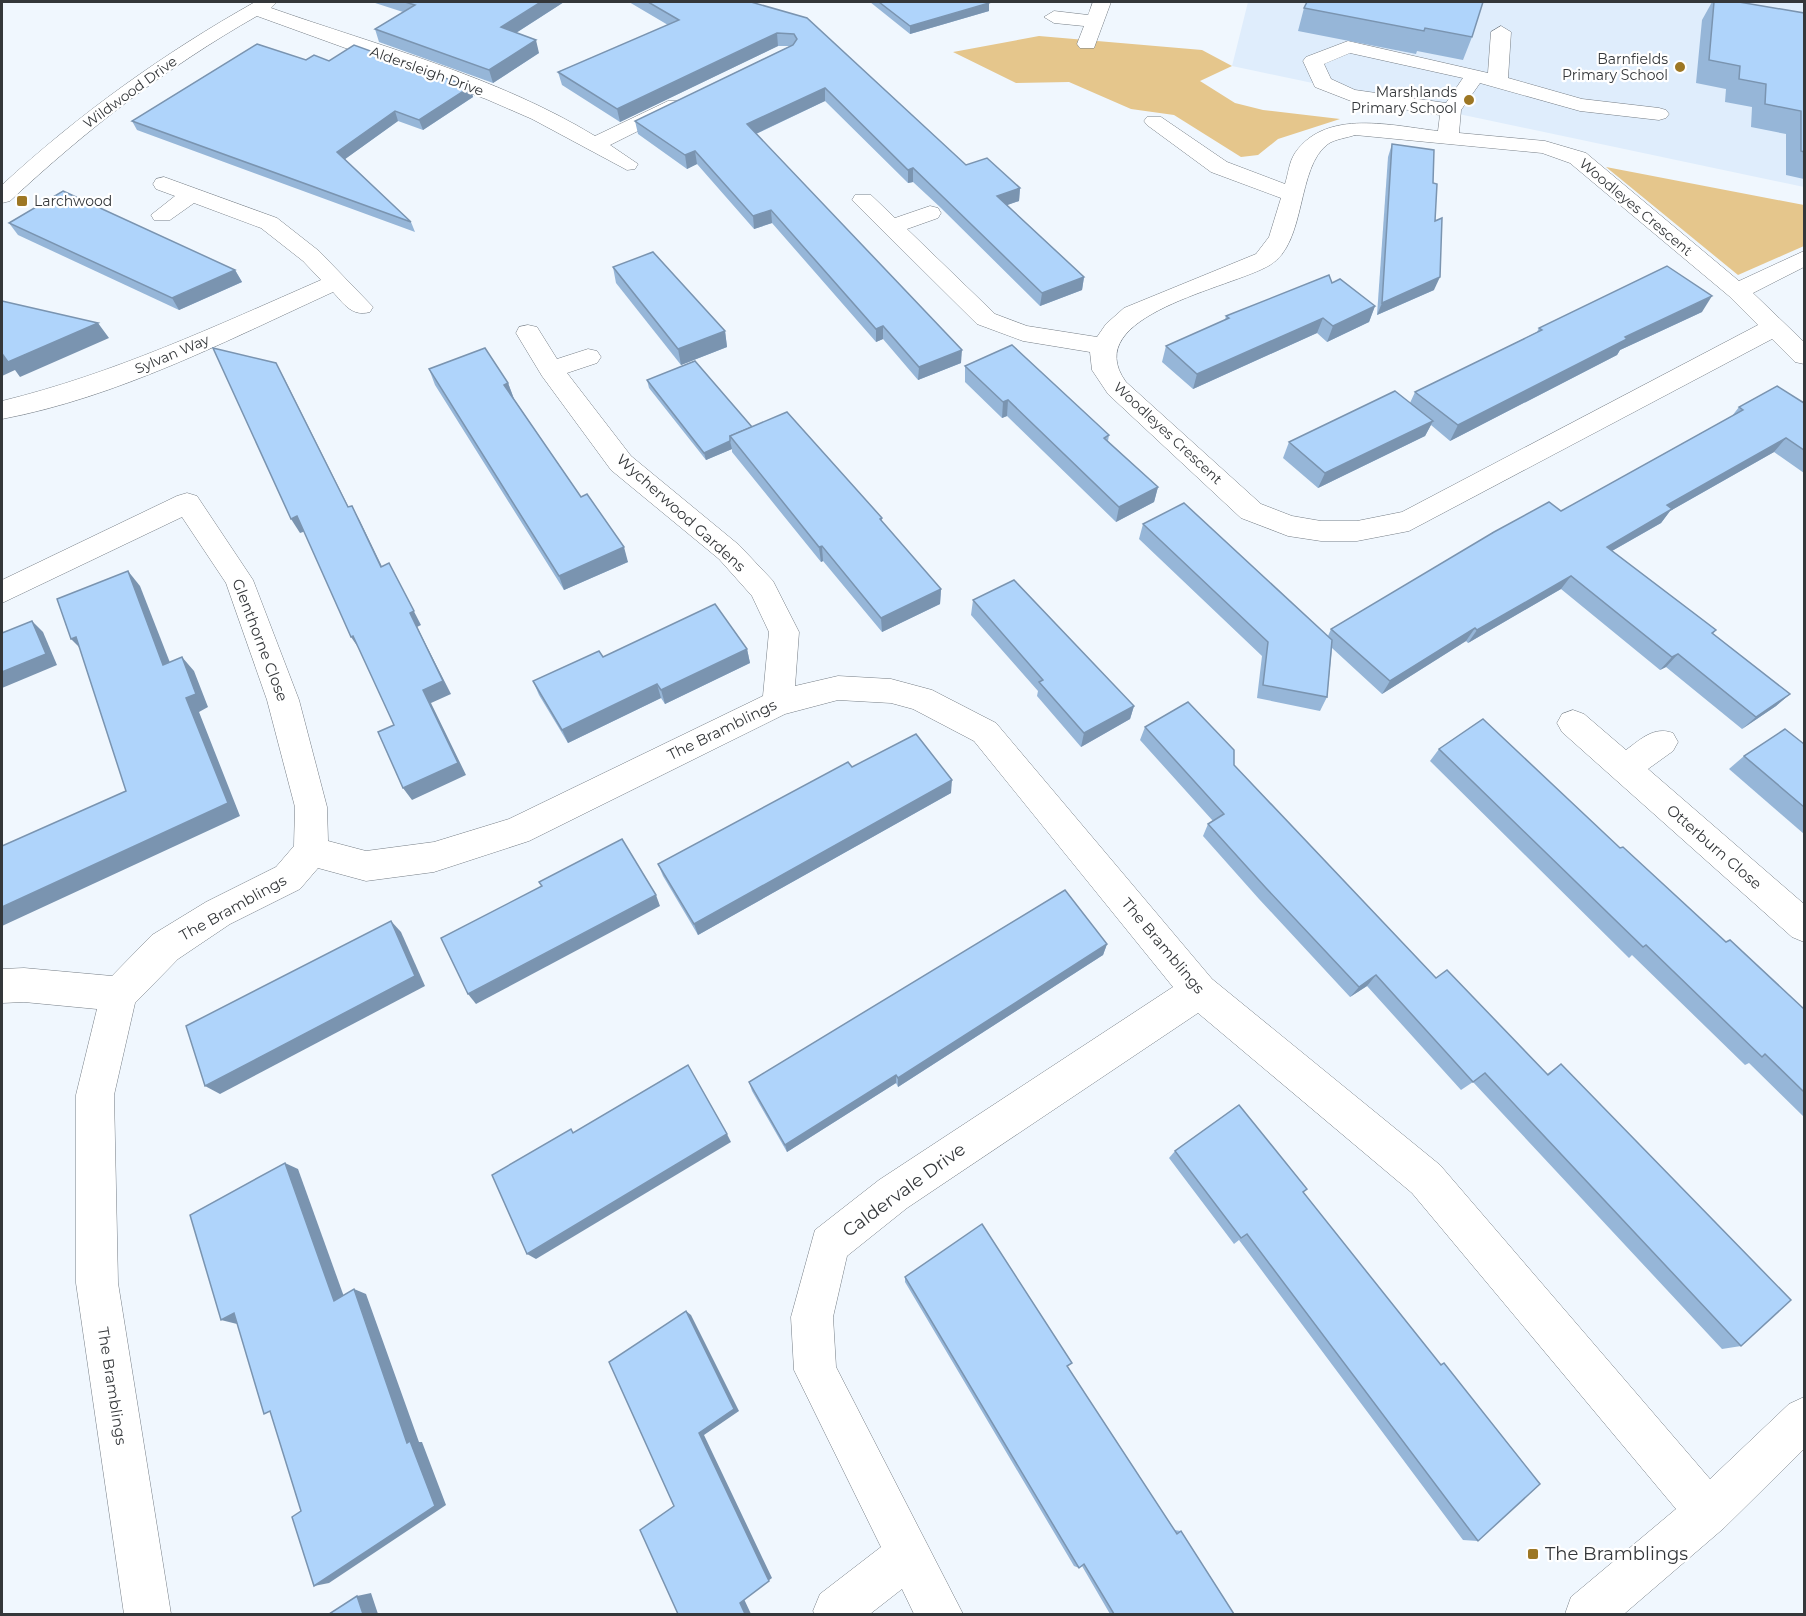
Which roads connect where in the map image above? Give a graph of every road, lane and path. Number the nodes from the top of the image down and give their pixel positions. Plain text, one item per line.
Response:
1 (1102, 2) edge
2 (261, 5) edge
3 (1054, 17) dead end
4 (1095, 22) junction
5 (1501, 32) dead end
6 (1087, 44) dead end
7 (1475, 75) junction
8 (1498, 81) junction
9 (691, 98) edge
10 (1580, 105) junction
11 (1451, 110) junction
12 (1659, 114) dead end
13 (1154, 121) dead end
14 (1196, 128) dead end
15 (1557, 133) junction
16 (1176, 136) junction
17 (1448, 137) junction
18 (595, 144) junction
19 (627, 164) dead end
20 (164, 184) dead end
21 (191, 194) junction
22 (1293, 195) junction
23 (2, 196) edge
24 (863, 200) dead end
25 (930, 213) dead end
26 (162, 215) dead end
27 (892, 227) junction
28 (1804, 258) edge
29 (336, 282) junction
30 (1737, 291) junction
31 (361, 307) dead end
32 (1774, 327) junction
33 (528, 333) dead end
34 (1104, 346) junction
35 (1804, 356) edge
36 (588, 357) dead end
37 (550, 370) junction
38 (2, 410) edge
39 (2, 592) edge
40 (778, 703) junction
41 (1574, 723) dead end
42 (1662, 742) dead end
43 (1624, 768) junction
44 (311, 851) junction
45 (1804, 926) edge
46 (2, 986) edge
47 (1199, 991) junction
48 (119, 994) junction
49 (1804, 1419) edge
50 (1708, 1512) junction
51 (908, 1555) junction
52 (837, 1611) dead end
53 (147, 1614) edge
54 (939, 1614) edge
55 (1588, 1614) edge

1 - 4 street
2 - 18 street, Aldersleigh Drive
2 - 23 street, Wildwood Drive
3 - 4 street
4 - 6 street
5 - 8 street
7 - 8 street
7 - 11 street
7 - 11 street
8 - 10 street
9 - 18 street
10 - 12 street
10 - 15 street
11 - 17 street
13 - 16 street
14 - 16 street
15 - 17 street, Woodleyes Crescent
15 - 30 street, Woodleyes Crescent
16 - 22 street
17 - 22 street, Woodleyes Crescent
18 - 19 street, Aldersleigh Drive
20 - 21 street
21 - 26 street
21 - 29 street
22 - 34 street, Woodleyes Crescent
24 - 27 street
25 - 27 street
27 - 34 street
28 - 30 street
29 - 31 street
29 - 38 street, Sylvan Way
30 - 32 street, Woodleyes Crescent
32 - 34 street, Woodleyes Crescent
32 - 35 street, Woodleyes Crescent
33 - 37 street, Wycherwood Gardens
36 - 37 street
37 - 40 street, Wycherwood Gardens
39 - 44 street, Glenthorne Close
40 - 44 street, The Bramblings
40 - 47 street, The Bramblings
41 - 43 street, Otterburn Close
42 - 43 street
43 - 45 street, Otterburn Close
44 - 48 street, The Bramblings
46 - 48 street
47 - 50 street, The Bramblings
47 - 51 street, Caldervale Drive
48 - 53 street, The Bramblings
49 - 50 street
50 - 55 street
51 - 52 street
51 - 54 street, Caldervale Drive

